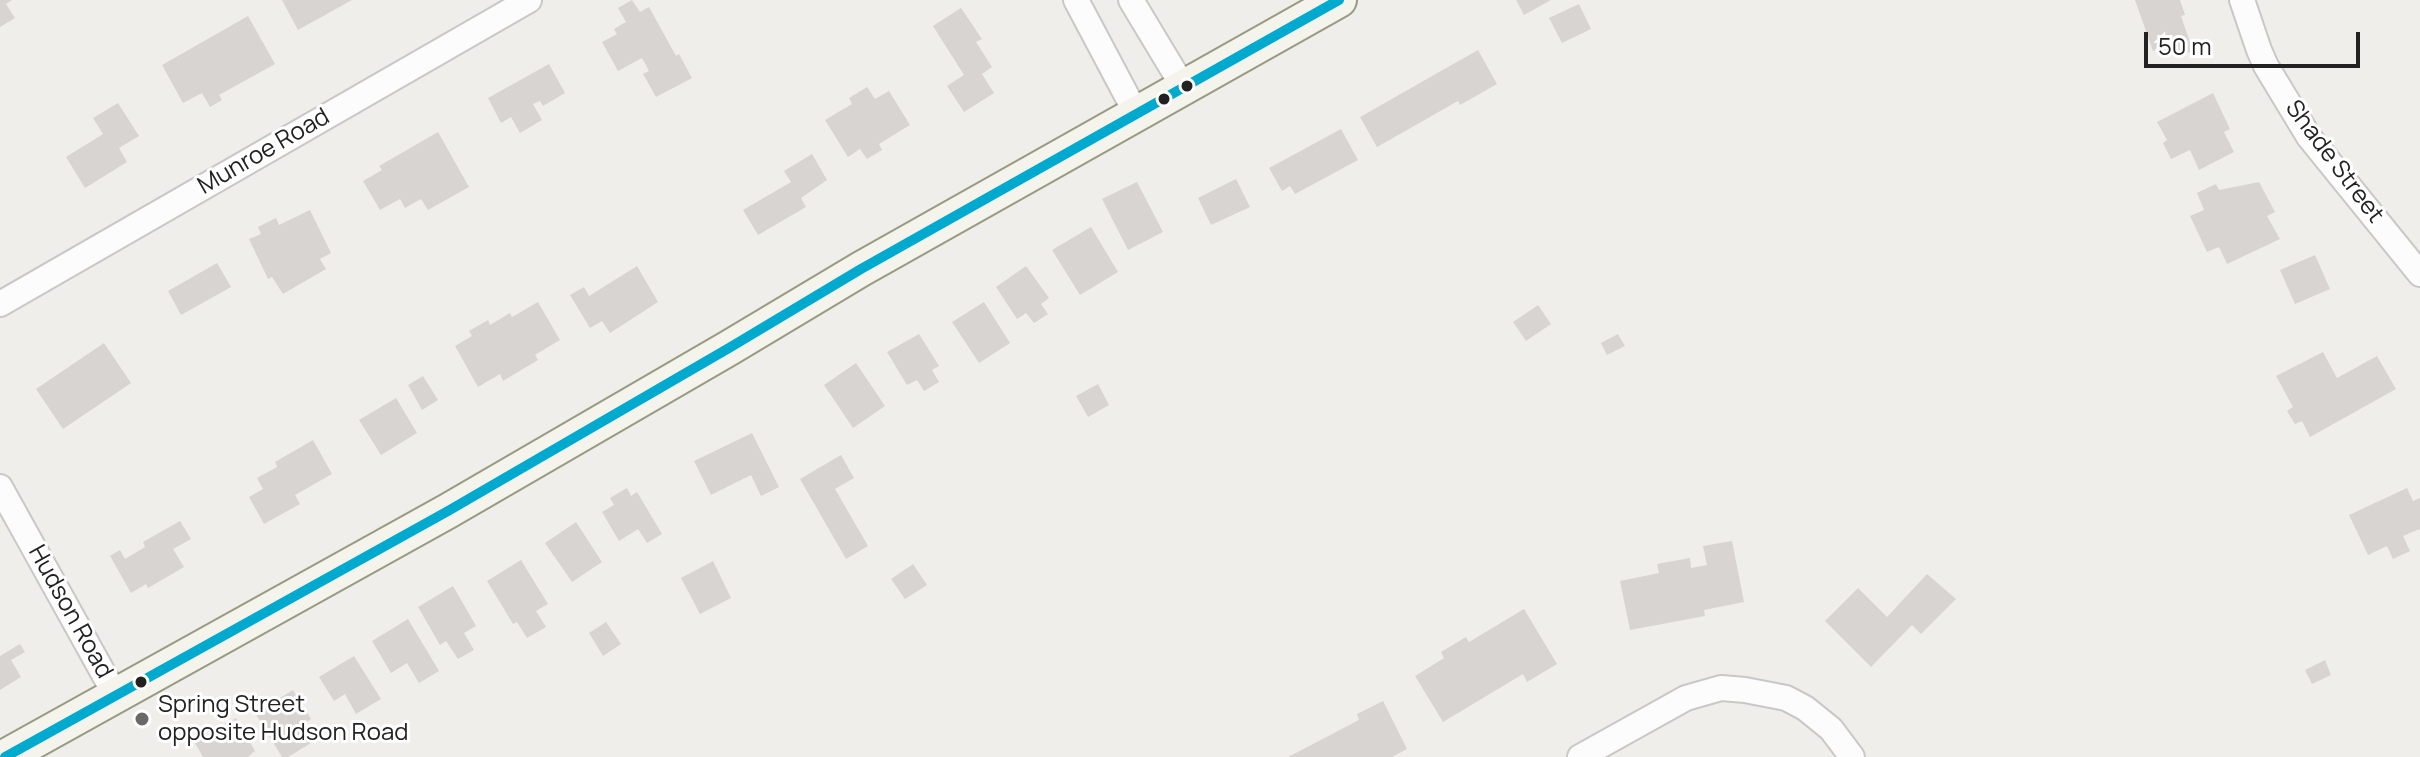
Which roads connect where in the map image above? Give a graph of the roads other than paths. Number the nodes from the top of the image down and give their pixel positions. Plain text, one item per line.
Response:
1 (529, 0) edge
2 (1076, 0) edge
3 (1131, 0) edge
4 (1339, 0) edge
5 (2242, 0) edge
6 (1184, 88) junction
7 (1137, 115) junction
8 (2420, 274) edge
9 (0, 304) edge
10 (0, 487) edge
11 (116, 696) junction
12 (5, 757) edge
13 (1580, 757) edge
14 (1852, 757) edge

1 - 9 street, Munroe Road
2 - 7 street
3 - 6 street
4 - 6 main road
5 - 8 street, Shade Street
6 - 7 main road
7 - 11 main road
10 - 11 street, Hudson Road
11 - 12 main road
13 - 14 street

